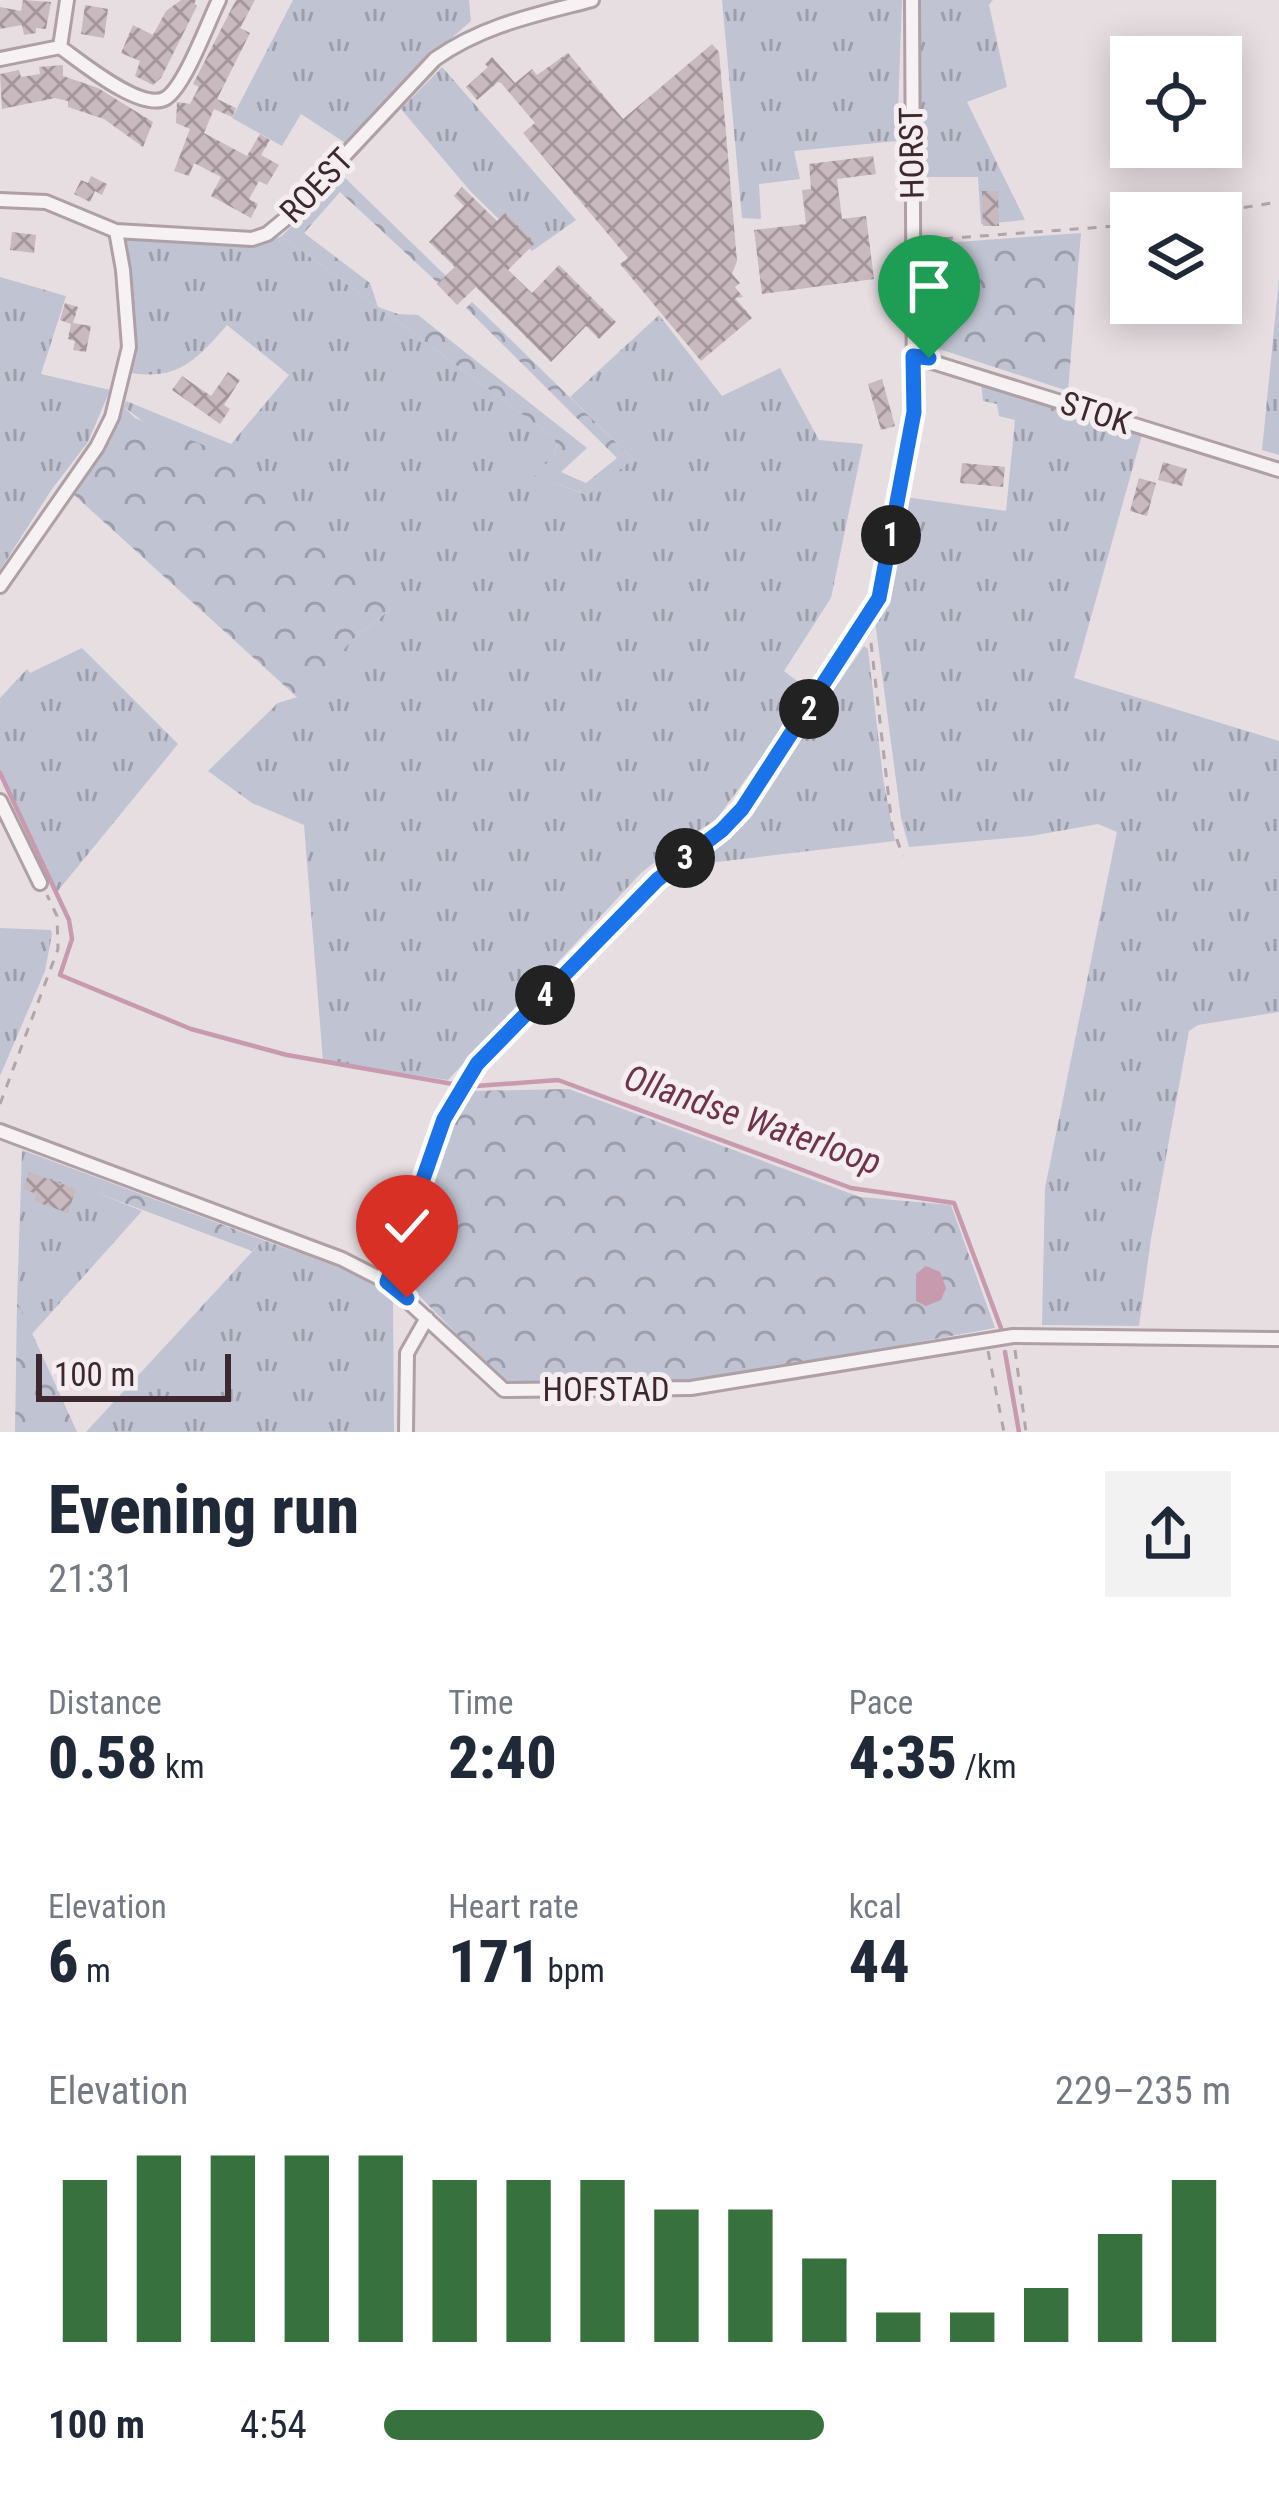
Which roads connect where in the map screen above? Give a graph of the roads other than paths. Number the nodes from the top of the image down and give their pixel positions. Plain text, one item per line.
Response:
1 (67, 0) edge
2 (219, 0) edge
3 (592, 0) edge
4 (912, 0) edge
5 (60, 46) junction
6 (0, 58) edge
7 (0, 200) edge
8 (116, 231) junction
9 (913, 356) junction
10 (1279, 470) edge
11 (0, 586) edge
12 (0, 802) edge
13 (40, 883) road end
14 (0, 1131) edge
15 (387, 1282) junction
16 (428, 1318) junction
17 (1279, 1339) edge
18 (406, 1432) edge

1 - 5 street
2 - 5 street
3 - 8 street, ROEST
4 - 9 street, HORST
5 - 6 street
7 - 8 street, ROEST
8 - 11 street
9 - 10 street, STOK
9 - 15 street, HORST
12 - 13 street
14 - 15 street, HOFSTAD
15 - 16 street, HOFSTAD
16 - 17 street, HOFSTAD
16 - 18 street

